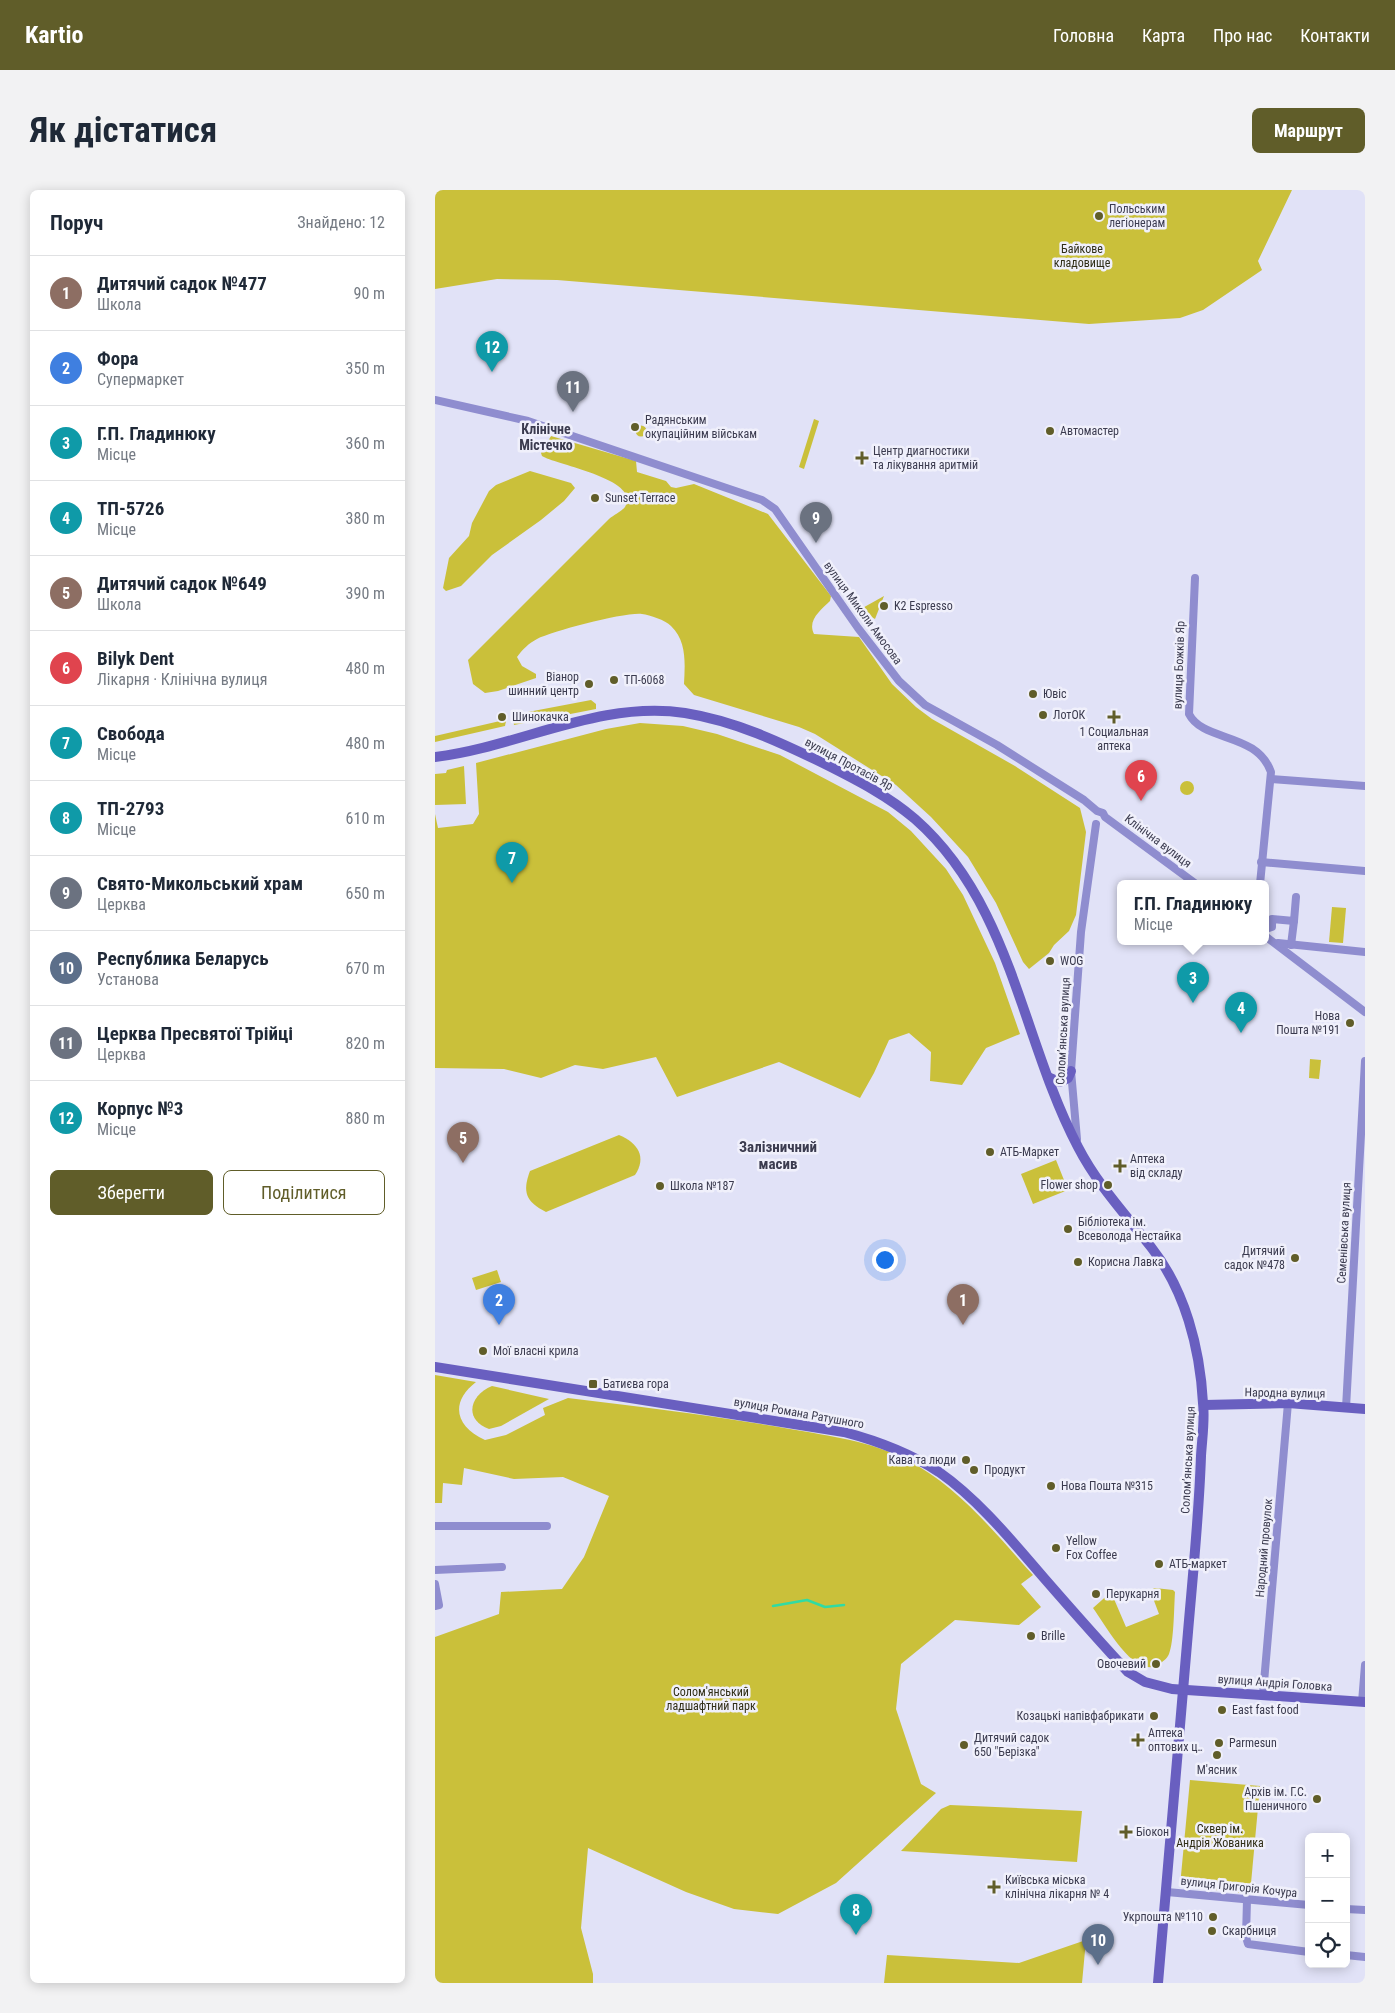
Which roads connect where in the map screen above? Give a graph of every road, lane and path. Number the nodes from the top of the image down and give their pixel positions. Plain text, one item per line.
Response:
1 (435, 400) edge
2 (1195, 578) dead end
3 (435, 757) edge
4 (1271, 779) junction
5 (1365, 786) edge
6 (1097, 811) junction
7 (1105, 817) junction
8 (1096, 824) junction
9 (1261, 862) junction
10 (1365, 871) edge
11 (1192, 880) edge
12 (1260, 880) edge
13 (1296, 897) dead end
14 (1294, 921) junction
15 (1269, 927) edge
16 (1269, 939) edge
17 (1276, 943) junction
18 (1291, 945) junction
19 (1365, 952) edge
20 (1365, 1012) edge
21 (1365, 1061) edge
22 (1071, 1071) junction
23 (1048, 1077) junction
24 (1078, 1148) junction
25 (1356, 1228) junction
26 (1365, 1229) edge
27 (435, 1367) edge
28 (1287, 1403) junction
29 (1204, 1405) junction
30 (1346, 1408) junction
31 (1365, 1409) edge
32 (435, 1526) edge
33 (547, 1526) dead end
34 (502, 1567) dead end
35 (435, 1570) edge
36 (435, 1584) edge
37 (437, 1605) edge
38 (1365, 1665) edge
39 (1184, 1689) junction
40 (1263, 1694) junction
41 (1363, 1702) edge
42 (1167, 1892) junction
43 (1247, 1900) junction
44 (1305, 1905) edge
45 (1350, 1908) edge
46 (1365, 1910) edge
47 (1305, 1951) edge
48 (1350, 1955) edge
49 (1365, 1957) edge
50 (1159, 1983) edge

1 - 6 street, вулиця Миколи Амосова
2 - 4 street, вулиця Божків Яр
3 - 23 main road, вулиця Протасів Яр
4 - 5 street
4 - 9 street, вулиця Божків Яр
6 - 7 street
6 - 8 street
7 - 8 street
7 - 11 street, Клінічна вулиця
8 - 22 street, Соломʼянська вулиця
9 - 10 street
9 - 12 street, вулиця Божків Яр
13 - 14 street
14 - 15 street
14 - 18 street
16 - 17 street
17 - 18 street
17 - 20 street
18 - 19 street
21 - 25 street, Семенівська вулиця
22 - 23 main road
22 - 24 street, Соломʼянська вулиця
23 - 24 main road, вулиця Протасів Яр
24 - 29 main road, Соломʼянська вулиця
25 - 26 street
25 - 30 street, Семенівська вулиця
27 - 39 main road, вулиця Романа Ратушного
28 - 29 main road, Народна вулиця
28 - 30 main road, Народна вулиця
28 - 40 street, Народний провулок
29 - 39 main road, Соломʼянська вулиця
30 - 31 main road, Народна вулиця
32 - 33 street
34 - 35 street
36 - 37 street
38 - 41 street
39 - 40 main road, вулиця Андрія Головка
39 - 42 main road, Соломʼянська вулиця
40 - 41 main road, вулиця Андрія Головка
42 - 43 street, вулиця Григорія Кочура
42 - 50 main road, Соломʼянська вулиця
43 - 44 street, вулиця Григорія Кочура
43 - 47 street
45 - 46 street
48 - 49 street

